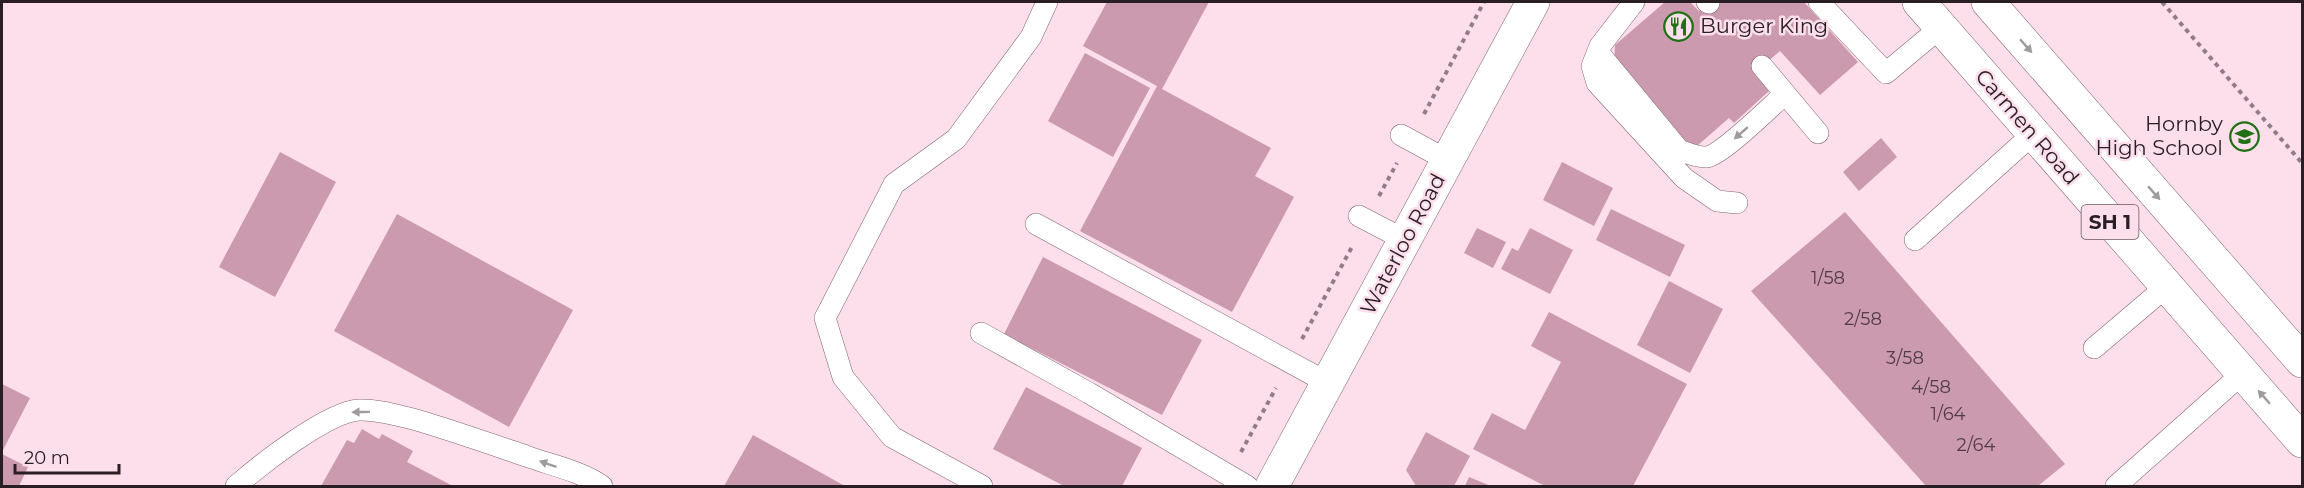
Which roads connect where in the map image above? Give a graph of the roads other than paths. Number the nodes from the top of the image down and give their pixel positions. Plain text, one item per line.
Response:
1 (1047, 2) edge
2 (1533, 2) edge
3 (1634, 2) edge
4 (1819, 2) edge
5 (1919, 2) edge
6 (1988, 2) edge
7 (1941, 27) junction
8 (1598, 52) junction
9 (1762, 66) dead end
10 (1785, 94) junction
11 (1818, 133) dead end
12 (2032, 134) junction
13 (1401, 135) dead end
14 (1447, 160) junction
15 (1737, 203) dead end
16 (1359, 216) dead end
17 (1036, 224) dead end
18 (1405, 240) junction
19 (1916, 240) dead end
20 (2167, 286) junction
21 (981, 333) dead end
22 (2094, 348) dead end
23 (2302, 361) edge
24 (2243, 373) junction
25 (1328, 383) junction
26 (2302, 441) edge
27 (236, 486) edge
28 (602, 486) edge
29 (982, 486) edge
30 (1247, 486) edge
31 (1272, 486) edge
32 (2116, 486) edge

1 - 29 lane
2 - 14 main road, Waterloo Road
3 - 8 lane
4 - 7 lane
5 - 7 main road, Carmen Road / SH 1
6 -> 23 main road, SH 1
7 - 12 main road, Carmen Road / SH 1
10 -> 8 lane
8 - 15 lane
9 - 10 lane
10 - 11 lane
12 - 19 lane
12 - 20 main road, Carmen Road / SH 1
13 - 14 lane
14 - 18 main road, Waterloo Road
16 - 18 lane
17 - 25 lane
18 - 25 main road, Waterloo Road
20 - 22 lane
20 - 24 main road, Carmen Road / SH 1
21 - 30 lane
26 -> 24 main road, Carmen Road / SH 1
24 - 32 lane
25 - 31 main road, Waterloo Road
28 -> 27 lane

